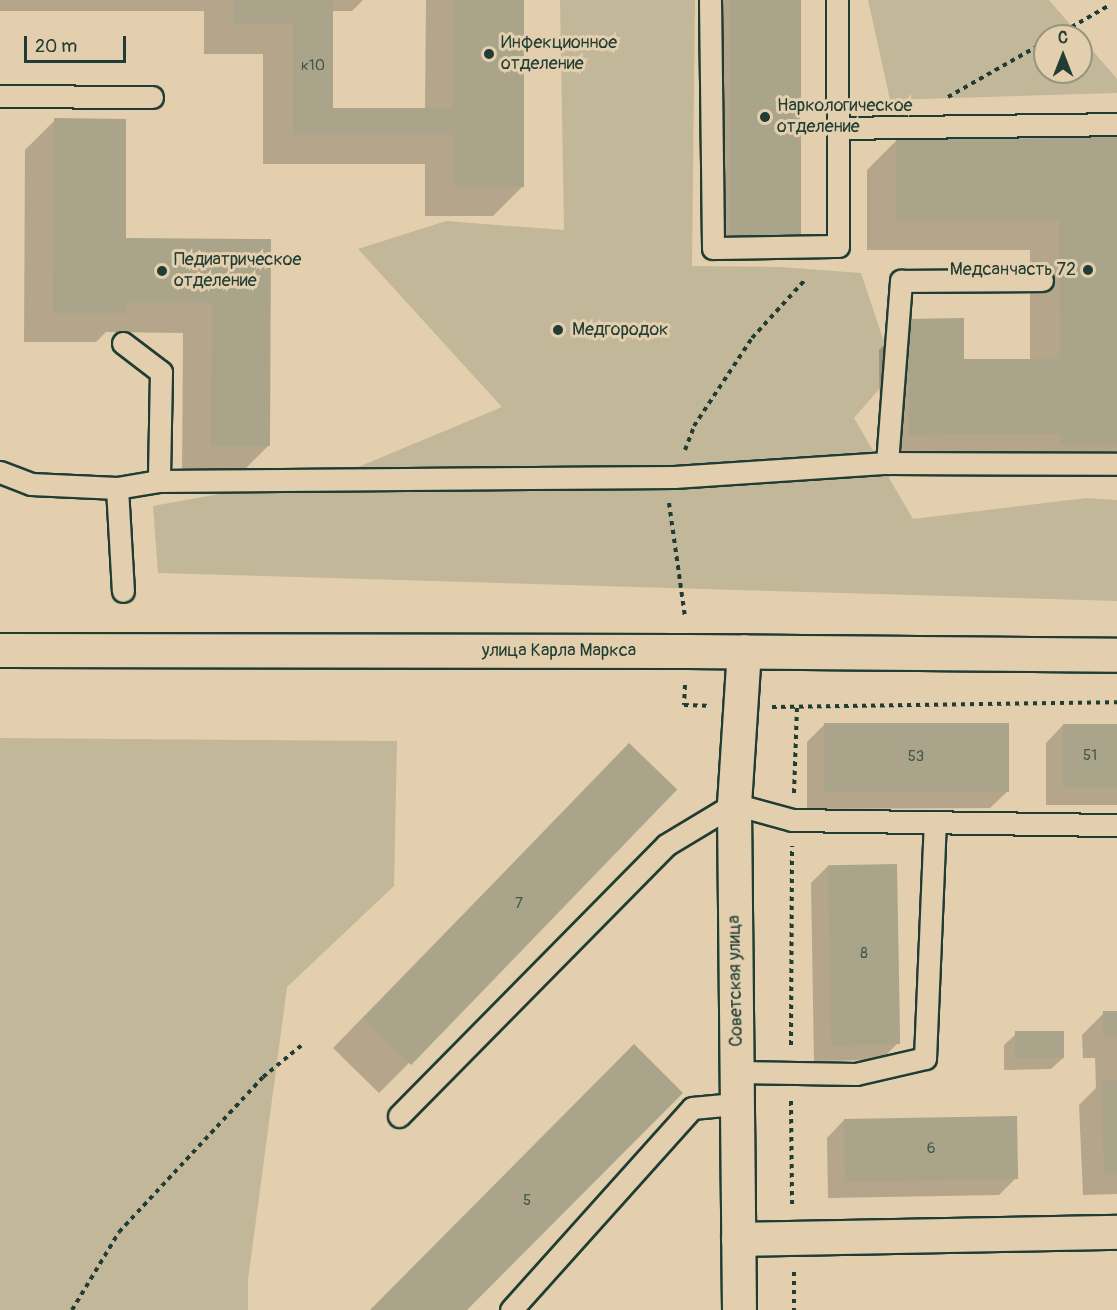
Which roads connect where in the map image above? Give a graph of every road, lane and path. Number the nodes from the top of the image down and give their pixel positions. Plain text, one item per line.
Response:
1 (710, 0) edge
2 (837, 0) edge
3 (1110, 5) dead end
4 (1077, 24) edge
5 (1033, 49) edge
6 (0, 96) edge
7 (152, 97) dead end
8 (947, 98) dead end
9 (1117, 124) edge
10 (838, 128) junction
11 (805, 280) dead end
12 (1042, 280) dead end
13 (123, 343) dead end
14 (887, 464) junction
15 (1117, 464) edge
16 (0, 472) edge
17 (675, 477) junction
18 (159, 480) junction
19 (117, 488) junction
20 (123, 591) dead end
21 (0, 650) edge
22 (687, 651) junction
23 (744, 651) junction
24 (1117, 655) edge
25 (1117, 702) edge
26 (797, 706) junction
27 (739, 708) junction
28 (734, 804) junction
29 (792, 820) junction
30 (935, 823) junction
31 (1117, 825) edge
32 (303, 1044) dead end
33 (790, 1072) junction
34 (736, 1088) junction
35 (399, 1116) dead end
36 (1117, 1232) edge
37 (793, 1237) junction
38 (738, 1239) junction
39 (72, 1310) edge
40 (511, 1310) edge
41 (739, 1310) edge
42 (794, 1310) edge

1 - 10 lane
2 - 10 lane
3 - 4 path
5 - 8 path
6 - 7 lane
9 - 10 lane
11 - 17 path
12 - 14 lane
13 - 18 lane
14 - 15 lane
14 - 17 lane
16 - 19 lane
17 - 18 lane
17 - 22 path
18 - 19 lane
19 - 20 lane
21 - 22 street, улица Карла Маркса
22 - 23 street, улица Карла Маркса
22 - 27 path
23 - 24 street, улица Карла Маркса
23 - 27 street, Советская улица
25 - 26 path
26 - 27 path
26 - 29 path
27 - 28 street, Советская улица
28 - 29 lane
28 - 34 street, Советская улица
28 - 35 lane
29 - 30 lane
29 - 33 path
30 - 31 lane
30 - 33 lane
32 - 39 path
33 - 34 lane
33 - 37 path
34 - 38 street, Советская улица
34 - 40 lane
36 - 37 street
37 - 38 street
37 - 42 path
38 - 41 street, Советская улица

